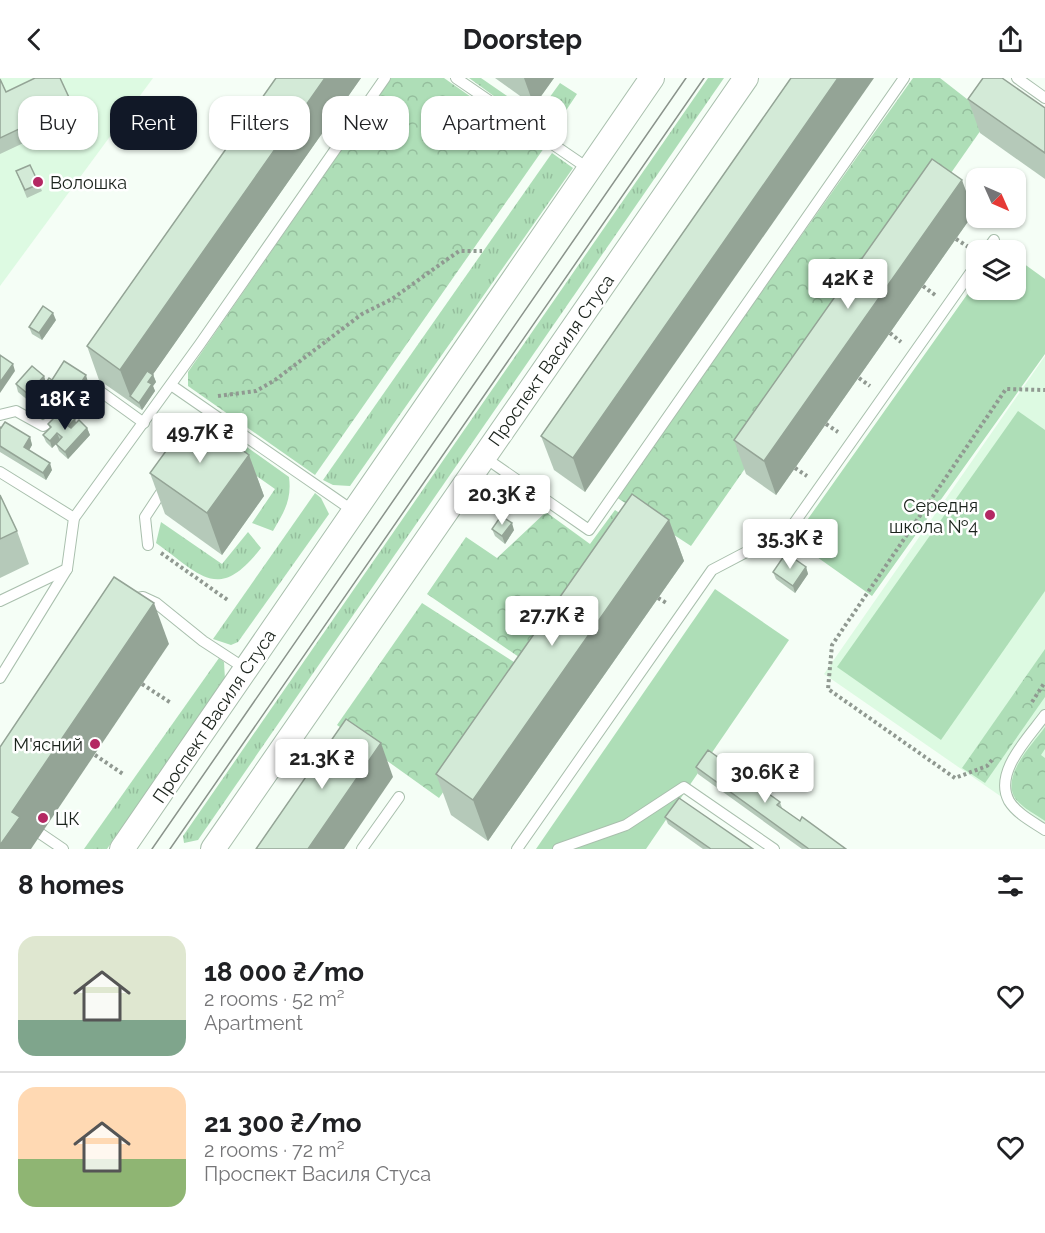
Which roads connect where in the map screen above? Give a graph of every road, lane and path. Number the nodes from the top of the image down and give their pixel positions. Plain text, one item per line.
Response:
1 (385, 78) edge
2 (456, 78) edge
3 (652, 78) edge
4 (746, 78) edge
5 (904, 78) edge
6 (1017, 78) edge
7 (1044, 95) edge
8 (589, 170) junction
9 (956, 239) dead end
10 (966, 246) edge
11 (482, 250) dead end
12 (966, 279) edge
13 (171, 386) junction
14 (1045, 390) edge
15 (212, 397) dead end
16 (0, 415) edge
17 (144, 423) junction
18 (484, 457) junction
19 (0, 472) edge
20 (173, 476) edge
21 (352, 510) junction
22 (74, 518) junction
23 (148, 545) joint
24 (67, 569) junction
25 (0, 601) edge
26 (229, 601) dead end
27 (126, 606) edge
28 (246, 669) junction
29 (0, 678) edge
30 (1045, 682) edge
31 (142, 684) dead end
32 (171, 703) dead end
33 (1026, 710) dead end
34 (1045, 715) edge
35 (94, 754) dead end
36 (994, 757) dead end
37 (123, 774) dead end
38 (399, 797) dead end
39 (1045, 830) edge
40 (41, 834) dead end
41 (63, 849) edge
42 (122, 849) edge
43 (213, 849) edge
44 (362, 849) edge
45 (517, 849) edge
46 (558, 849) edge
47 (774, 849) edge

1 - 13 lane
2 - 8 lane
3 - 8 street, Проспект Василя Стуса
4 - 18 street, Проспект Василя Стуса
5 - 18 lane
6 - 7 lane
8 - 21 street, Проспект Василя Стуса
9 - 10 path
11 - 15 path
12 - 45 lane
13 - 17 lane
13 - 21 lane
14 - 36 path
16 - 17 lane
17 - 22 lane
18 - 43 street, Проспект Василя Стуса
19 - 22 lane
20 - 23 lane
21 - 28 street, Проспект Василя Стуса
22 - 24 lane
23 - 26 path
24 - 25 lane
24 - 29 lane
27 - 28 lane
28 - 42 street, Проспект Василя Стуса
30 - 33 path
31 - 32 path
34 - 39 lane
35 - 37 path
38 - 44 lane
40 - 41 lane
46 - 47 lane

